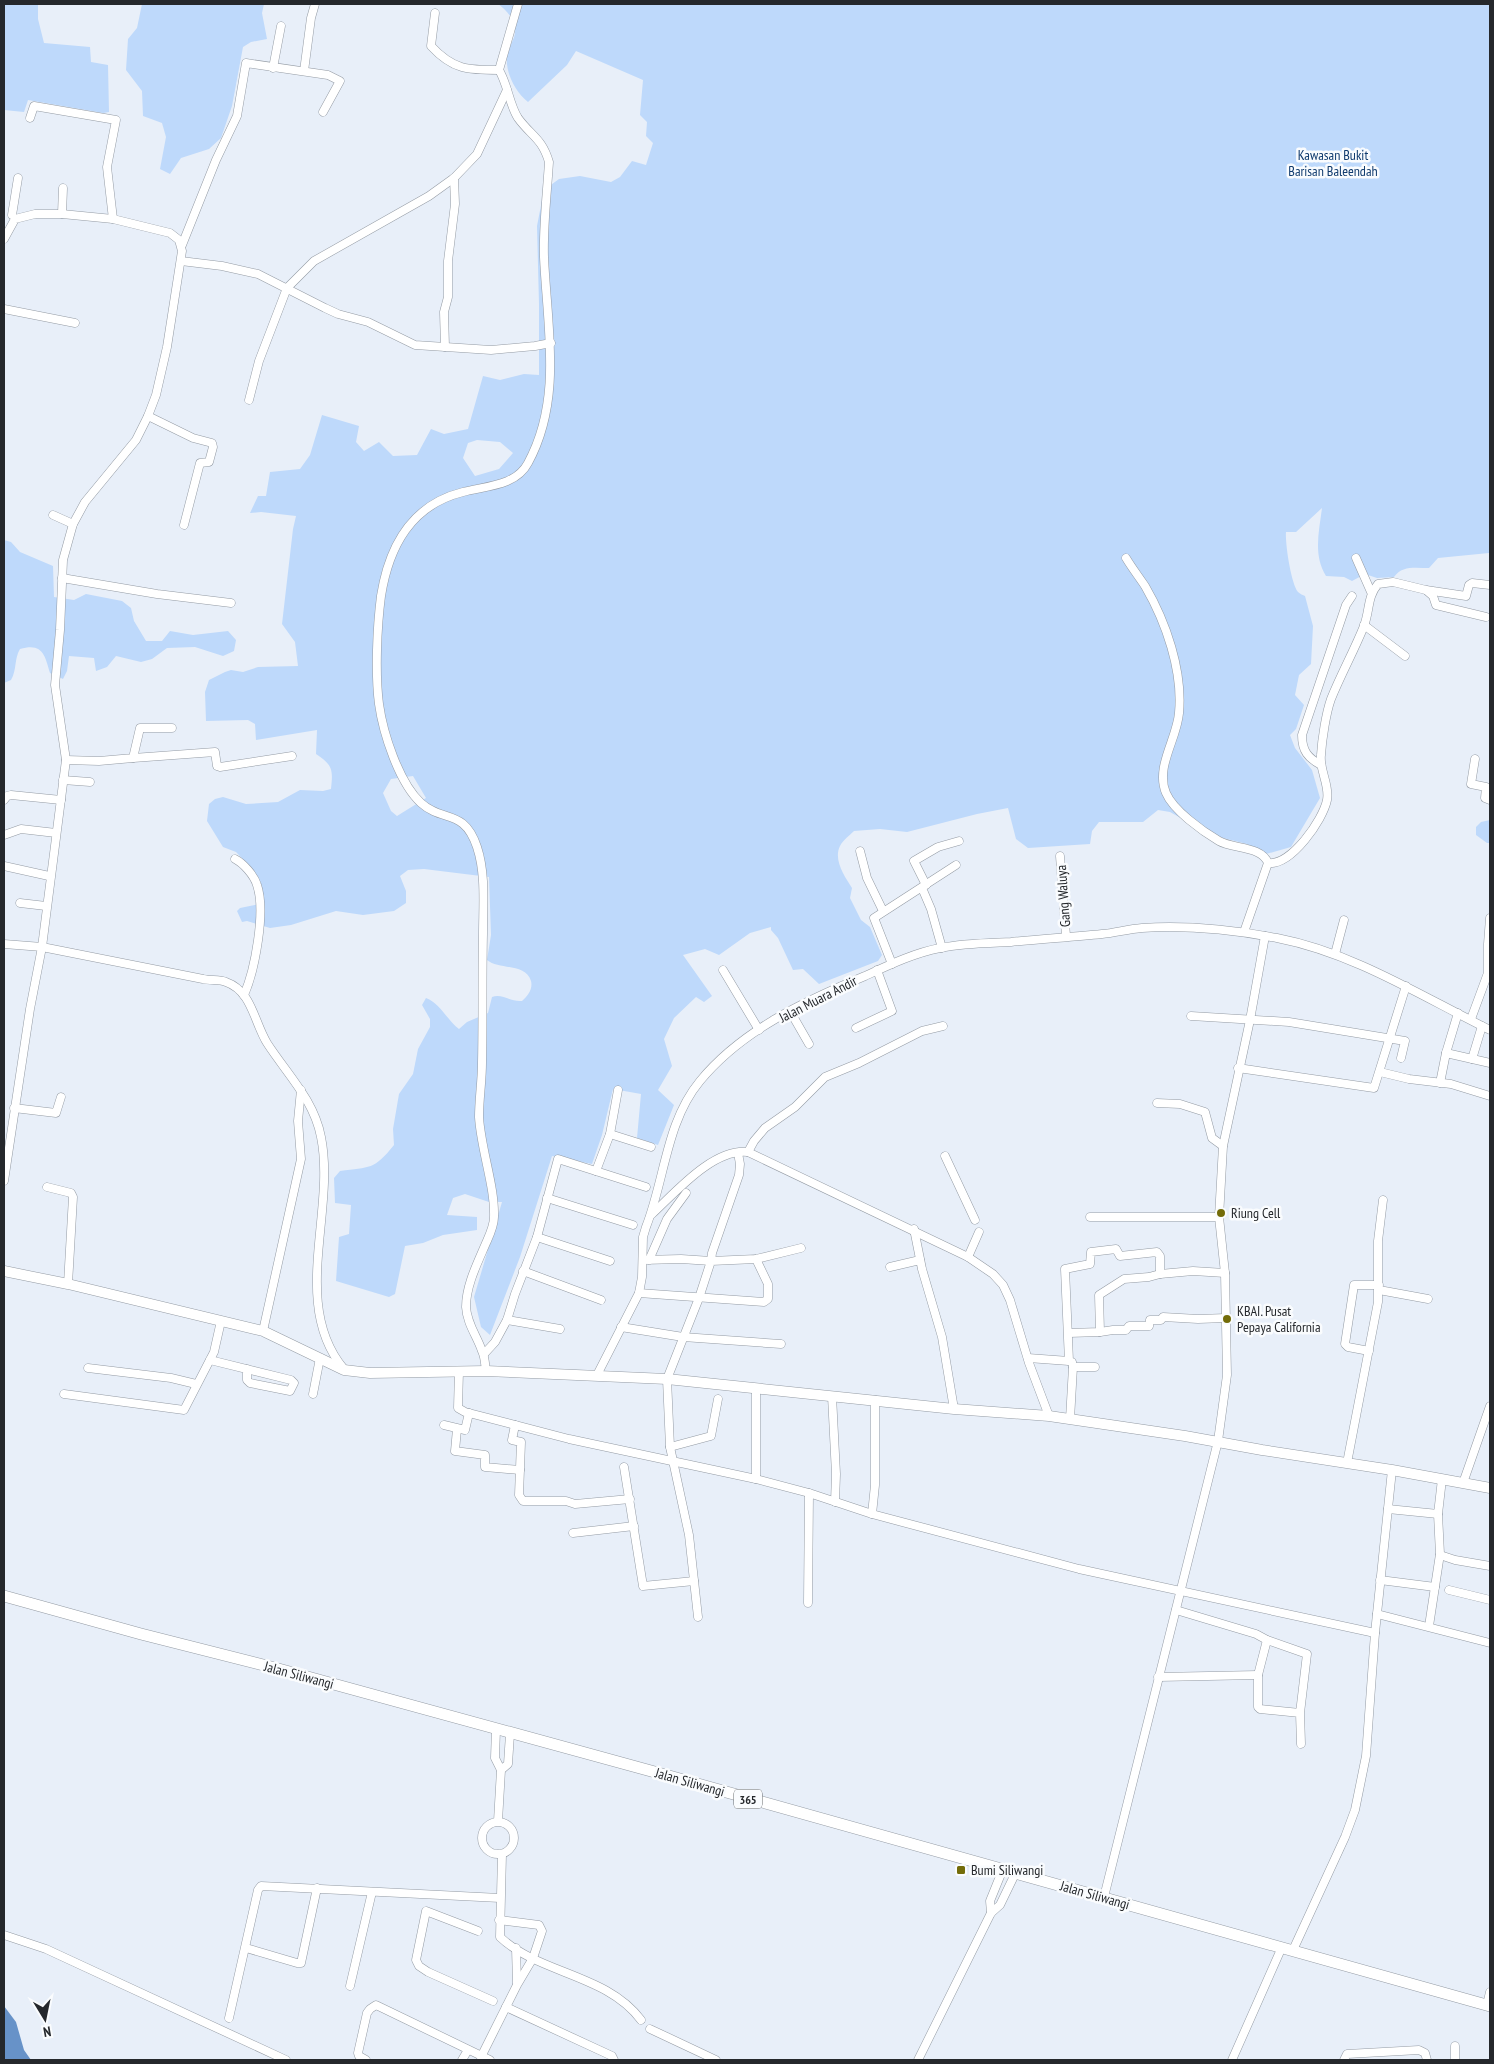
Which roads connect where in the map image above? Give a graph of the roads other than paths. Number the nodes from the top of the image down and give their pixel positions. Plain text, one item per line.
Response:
1 (315, 4) edge
2 (518, 4) edge
3 (435, 12) dead end
4 (280, 26) dead end
5 (273, 68) junction
6 (499, 70) junction
7 (304, 71) junction
8 (507, 90) junction
9 (323, 112) dead end
10 (30, 118) dead end
11 (18, 178) dead end
12 (454, 178) junction
13 (62, 188) dead end
14 (62, 214) junction
15 (10, 216) edge
16 (116, 220) junction
17 (4, 239) edge
18 (182, 245) junction
19 (181, 261) junction
20 (287, 288) junction
21 (4, 309) edge
22 (75, 323) dead end
23 (551, 343) junction
24 (445, 347) junction
25 (249, 400) dead end
26 (148, 416) junction
27 (53, 515) dead end
28 (73, 524) junction
29 (184, 526) dead end
30 (1126, 558) dead end
31 (1356, 558) dead end
32 (62, 578) junction
33 (1490, 585) edge
34 (1426, 590) junction
35 (1371, 592) junction
36 (1352, 596) dead end
37 (231, 603) dead end
38 (1486, 617) dead end
39 (1364, 625) junction
40 (1405, 656) dead end
41 (172, 728) dead end
42 (292, 756) dead end
43 (133, 758) junction
44 (1475, 759) dead end
45 (66, 760) junction
46 (1321, 766) junction
47 (63, 780) junction
48 (90, 782) dead end
49 (4, 800) edge
50 (61, 800) junction
51 (1490, 800) edge
52 (56, 833) junction
53 (4, 835) edge
54 (959, 841) dead end
55 (860, 851) dead end
56 (1060, 856) dead end
57 (235, 858) dead end
58 (1268, 863) junction
59 (956, 865) dead end
60 (4, 866) edge
61 (50, 876) junction
62 (924, 886) junction
63 (20, 903) dead end
64 (46, 906) junction
65 (883, 911) junction
66 (1490, 918) edge
67 (1344, 920) dead end
68 (1244, 932) junction
69 (1066, 936) junction
70 (1265, 936) junction
71 (4, 944) edge
72 (942, 948) junction
73 (41, 950) junction
74 (1336, 954) junction
75 (892, 964) junction
76 (723, 970) dead end
77 (877, 970) junction
78 (1406, 986) junction
79 (244, 995) junction
80 (790, 1011) junction
81 (1458, 1013) junction
82 (1191, 1016) dead end
83 (1471, 1019) junction
84 (1250, 1020) junction
85 (943, 1026) dead end
86 (1482, 1026) junction
87 (856, 1028) dead end
88 (759, 1030) junction
89 (1490, 1030) edge
90 (1389, 1039) junction
91 (809, 1044) dead end
92 (1446, 1053) junction
93 (1401, 1058) dead end
94 (1472, 1059) junction
95 (1490, 1063) edge
96 (1238, 1068) junction
97 (1380, 1072) junction
98 (1440, 1083) junction
99 (301, 1090) junction
100 (618, 1090) dead end
101 (1490, 1096) edge
102 (61, 1097) dead end
103 (1158, 1104) dead end
104 (14, 1108) junction
105 (610, 1134) junction
106 (1223, 1146) junction
107 (651, 1147) dead end
108 (748, 1152) junction
109 (738, 1153) junction
110 (945, 1156) dead end
111 (596, 1171) junction
112 (4, 1181) edge
113 (48, 1187) dead end
114 (646, 1187) dead end
115 (686, 1193) dead end
116 (547, 1198) junction
117 (1382, 1200) dead end
118 (651, 1214) junction
119 (1090, 1217) dead end
120 (1219, 1218) junction
121 (975, 1220) dead end
122 (633, 1226) dead end
123 (914, 1230) junction
124 (979, 1232) dead end
125 (537, 1237) junction
126 (801, 1248) dead end
127 (968, 1257) junction
128 (756, 1259) junction
129 (646, 1260) junction
130 (920, 1260) junction
131 (610, 1261) dead end
132 (711, 1261) junction
133 (890, 1268) dead end
134 (4, 1270) edge
135 (523, 1271) junction
136 (1225, 1272) junction
137 (1160, 1274) junction
138 (68, 1284) junction
139 (1379, 1288) junction
140 (639, 1293) junction
141 (699, 1298) junction
142 (1428, 1299) dead end
143 (601, 1300) dead end
144 (1226, 1318) junction
145 (507, 1320) junction
146 (221, 1321) junction
147 (621, 1328) junction
148 (560, 1329) dead end
149 (263, 1331) junction
150 (1100, 1332) junction
151 (1069, 1333) junction
152 (683, 1336) junction
153 (781, 1344) dead end
154 (1369, 1351) junction
155 (484, 1354) junction
156 (320, 1358) junction
157 (1028, 1358) junction
158 (210, 1360) junction
159 (1071, 1364) junction
160 (1095, 1367) dead end
161 (88, 1368) dead end
162 (248, 1369) junction
163 (344, 1370) junction
164 (459, 1371) junction
165 (486, 1371) junction
166 (597, 1375) junction
167 (667, 1379) junction
168 (196, 1384) junction
169 (756, 1389) junction
170 (64, 1394) dead end
171 (313, 1394) dead end
172 (832, 1396) junction
173 (718, 1399) dead end
174 (875, 1400) junction
175 (1490, 1406) edge
176 (954, 1409) junction
177 (469, 1413) junction
178 (1049, 1416) junction
179 (1070, 1420) junction
180 (514, 1424) junction
181 (444, 1425) dead end
182 (457, 1429) junction
183 (1218, 1441) junction
184 (670, 1447) junction
185 (673, 1462) junction
186 (1347, 1463) junction
187 (624, 1467) dead end
188 (520, 1470) junction
189 (1392, 1470) junction
190 (756, 1479) junction
191 (1442, 1479) junction
192 (1463, 1483) junction
193 (1490, 1488) edge
194 (809, 1493) junction
195 (630, 1499) junction
196 (835, 1502) junction
197 (1388, 1510) junction
198 (872, 1514) junction
199 (1438, 1514) junction
200 (634, 1526) junction
201 (573, 1533) dead end
202 (1440, 1555) junction
203 (1490, 1566) edge
204 (1380, 1580) junction
205 (694, 1581) junction
206 (1436, 1587) junction
207 (1180, 1590) junction
208 (1449, 1590) dead end
209 (4, 1596) edge
210 (1490, 1600) edge
211 (808, 1603) dead end
212 (1176, 1610) junction
213 (1377, 1614) junction
214 (698, 1617) dead end
215 (1429, 1626) junction
216 (1375, 1633) junction
217 (1267, 1640) junction
218 (1490, 1642) edge
219 (1258, 1675) junction
220 (1158, 1677) junction
221 (1300, 1713) junction
222 (496, 1730) junction
223 (510, 1734) junction
224 (1301, 1744) dead end
225 (501, 1770) junction
226 (498, 1822) junction
227 (502, 1854) junction
228 (1003, 1869) junction
229 (1016, 1872) junction
230 (317, 1888) junction
231 (372, 1892) junction
232 (429, 1894) junction
233 (1104, 1897) junction
234 (500, 1898) junction
235 (426, 1911) junction
236 (991, 1913) junction
237 (499, 1920) junction
238 (478, 1931) dead end
239 (4, 1935) edge
240 (246, 1948) junction
241 (516, 1948) junction
242 (1288, 1948) junction
243 (533, 1958) junction
244 (517, 1985) junction
245 (350, 1986) dead end
246 (1490, 1992) edge
247 (493, 2001) dead end
248 (506, 2006) junction
249 (1488, 2006) edge
250 (229, 2018) dead end
251 (641, 2020) dead end
252 (650, 2029) dead end
253 (1455, 2046) dead end
254 (468, 2050) junction
255 (481, 2056) junction
256 (1382, 2056) edge
257 (286, 2060) edge
258 (366, 2060) edge
259 (462, 2060) edge
260 (490, 2060) edge
261 (614, 2060) edge
262 (716, 2060) edge
263 (918, 2060) edge
264 (1232, 2060) edge
265 (1344, 2060) edge
266 (1427, 2060) edge
267 (1454, 2060) edge

1 - 7 street
2 - 6 street
3 - 6 street
4 - 5 street
5 - 7 street
5 - 18 street
6 - 8 street
7 - 9 street
8 - 12 street
8 - 23 street
10 - 16 street
11 - 15 street
12 - 20 street
12 - 24 street
13 - 14 street
14 - 15 street
14 - 16 street
15 - 17 street
16 - 18 street
18 - 19 street
19 - 20 street
19 - 26 street
20 - 24 street
20 - 25 street
21 - 22 street
23 - 24 street
23 - 155 street
26 - 28 street
26 - 29 street
27 - 28 street
28 - 32 street
30 - 58 street
31 - 35 street
32 - 37 street
32 - 45 street
33 - 34 street
34 - 35 street
34 - 38 street
35 - 39 street
36 - 46 street
39 - 40 street
39 - 46 street
41 - 43 street
42 - 43 street
43 - 45 street
44 - 51 street
45 - 47 street
46 - 58 street
47 - 48 street
47 - 50 street
49 - 50 street
50 - 52 street
52 - 53 street
52 - 61 street
54 - 62 street
55 - 65 street
56 - 69 street, Gang Waluya
57 - 79 street
58 - 68 street
59 - 62 street
60 - 61 street
61 - 64 street
62 - 65 street
62 - 72 street
63 - 64 street
64 - 73 street
65 - 75 street
66 - 83 street
67 - 74 street
68 - 69 street, Jalan Muara Andir
68 - 70 street, Jalan Muara Andir
69 - 72 street, Jalan Muara Andir
70 - 74 street, Jalan Muara Andir
70 - 84 street
71 - 73 street
72 - 75 street, Jalan Muara Andir
73 - 79 street
73 - 104 street
74 - 78 street, Jalan Muara Andir
75 - 77 street, Jalan Muara Andir
76 - 88 street
77 - 80 street, Jalan Muara Andir
77 - 87 street
78 - 81 street, Jalan Muara Andir
78 - 90 street
79 - 99 street
80 - 88 street, Jalan Muara Andir
80 - 91 street
81 - 83 street, Jalan Muara Andir
81 - 92 street
82 - 84 street
83 - 86 street, Jalan Muara Andir
84 - 90 street
84 - 96 street
85 - 108 street
86 - 89 street, Jalan Muara Andir
86 - 94 street
88 - 118 street, Jalan Muara Andir
90 - 93 street
90 - 97 street
92 - 94 street
92 - 98 street
94 - 95 street
96 - 97 street
96 - 106 street
97 - 98 street
98 - 101 street
99 - 149 street
99 - 163 street
100 - 105 street
102 - 104 street
103 - 106 street
104 - 112 street
105 - 107 street
105 - 111 street
106 - 120 street
108 - 109 street
108 - 123 street
109 - 118 street
109 - 132 street
110 - 121 street
111 - 114 street
111 - 116 street
113 - 138 street
115 - 129 street
116 - 122 street
116 - 125 street
117 - 139 street
118 - 129 street, Jalan Muara Andir
119 - 120 street
120 - 136 street
123 - 127 street
123 - 130 street
124 - 127 street
125 - 131 street
125 - 135 street
126 - 128 street
127 - 157 street
128 - 132 street
128 - 141 street
129 - 132 street
129 - 140 street, Jalan Muara Andir
130 - 133 street
130 - 176 street
132 - 141 street
134 - 138 main road
135 - 143 street
135 - 145 street
136 - 137 street
136 - 144 street
137 - 150 street
137 - 151 street
138 - 146 main road
139 - 142 street
139 - 154 street
139 - 154 street
140 - 141 street
140 - 147 street, Jalan Muara Andir
141 - 152 street
144 - 150 street
144 - 183 street
145 - 148 street
145 - 155 street
146 - 149 main road
146 - 158 street
147 - 152 street
147 - 166 street, Jalan Muara Andir
149 - 156 main road
150 - 151 street
151 - 159 street
152 - 153 street
152 - 167 street
154 - 186 street
155 - 165 street
156 - 163 main road
156 - 171 street
157 - 159 street
157 - 178 street
158 - 162 street
158 - 168 street
159 - 160 street
159 - 179 street
161 - 168 street
162 - 162 street
163 - 164 main road
164 - 165 main road
164 - 177 street
165 - 166 main road
166 - 167 main road
167 - 169 main road
167 - 184 street
168 - 170 street
169 - 172 main road
169 - 190 street
172 - 174 main road
172 - 196 street
173 - 184 street
174 - 176 main road
174 - 198 street
175 - 192 street
176 - 178 main road
177 - 180 street
177 - 182 street
178 - 179 main road
179 - 183 main road
180 - 185 street
180 - 188 street
181 - 182 street
182 - 188 street
183 - 186 main road
183 - 207 street
184 - 185 street
185 - 190 street
185 - 205 street
186 - 189 main road
187 - 195 street
188 - 195 street
189 - 191 main road
189 - 197 street
190 - 194 street
191 - 192 main road
191 - 199 street
192 - 193 main road
194 - 196 street
194 - 211 street
195 - 200 street
196 - 198 street
197 - 199 street
197 - 204 street
198 - 207 street
199 - 202 street
200 - 201 street
200 - 205 street
202 - 203 street
202 - 206 street
204 - 206 street
204 - 213 street
205 - 214 street
206 - 215 street
207 - 212 street
207 - 216 street
208 - 210 street
209 - 222 main road, Jalan Siliwangi / 365
212 - 217 street
212 - 220 street
213 - 215 street
213 - 216 street
215 - 218 street
216 - 242 street
217 - 219 street
217 - 221 street
219 - 220 street
219 - 221 street
220 - 233 street
221 - 224 street
222 - 223 main road, Jalan Siliwangi / 365
222 - 225 street
223 - 225 street
223 - 228 main road, Jalan Siliwangi / 365
225 - 226 street
226 - 227 street
226 - 227 street
227 - 234 street
228 - 229 main road, Jalan Siliwangi / 365
228 - 236 street
229 - 233 main road, Jalan Siliwangi / 365
229 - 236 street
230 - 231 street
230 - 240 street
230 - 240 street
231 - 232 street
231 - 245 street
232 - 234 street
232 - 235 street
233 - 242 main road, Jalan Siliwangi / 365
234 - 237 street
235 - 238 street
235 - 247 street
236 - 263 street
237 - 241 street
237 - 243 street
239 - 257 street
240 - 250 street
241 - 243 street
241 - 244 street
242 - 249 main road, Jalan Siliwangi / 365
242 - 264 street
243 - 244 street
243 - 251 street
244 - 248 street
246 - 249 street
248 - 255 street
248 - 261 street
252 - 262 street
253 - 267 street
254 - 255 street
254 - 258 street
254 - 259 street
255 - 260 street
256 - 265 street
256 - 266 street

